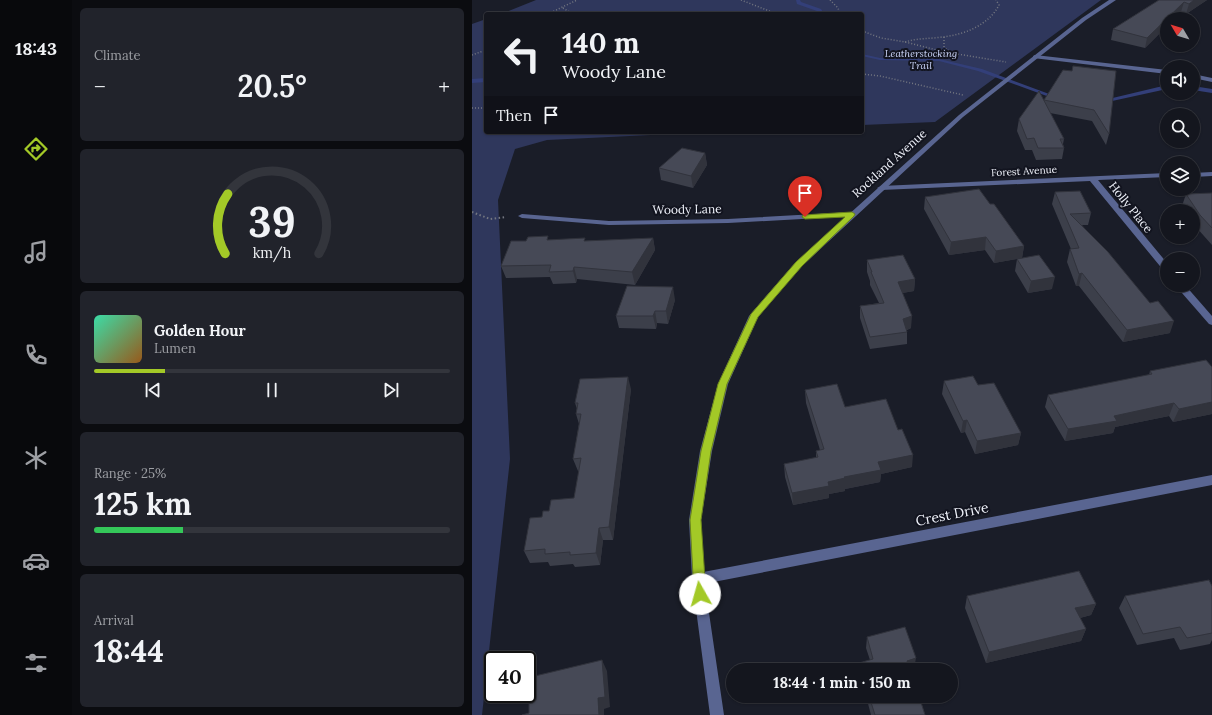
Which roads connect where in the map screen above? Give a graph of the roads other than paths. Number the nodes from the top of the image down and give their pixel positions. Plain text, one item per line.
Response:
1 (1113, 0) edge
2 (1035, 57) junction
3 (1160, 71) edge
4 (1200, 77) edge
5 (1212, 80) edge
6 (1200, 174) edge
7 (1212, 174) edge
8 (1160, 175) edge
9 (1092, 178) junction
10 (881, 188) junction
11 (852, 214) junction
12 (522, 216) road end
13 (1160, 261) edge
14 (1186, 292) edge
15 (1212, 322) edge
16 (1212, 480) edge
17 (698, 579) junction
18 (717, 715) edge

1 - 2 street, Rockland Avenue
2 - 3 street
2 - 10 street, Rockland Avenue
4 - 5 street
6 - 7 street
8 - 9 street, Forest Avenue
9 - 10 street, Forest Avenue
9 - 13 street, Holly Place
10 - 11 street, Rockland Avenue
11 - 12 street, Woody Lane
11 - 17 street, Rockland Avenue
14 - 15 street
16 - 17 street, Crest Drive
17 - 18 street, Rockland Avenue

